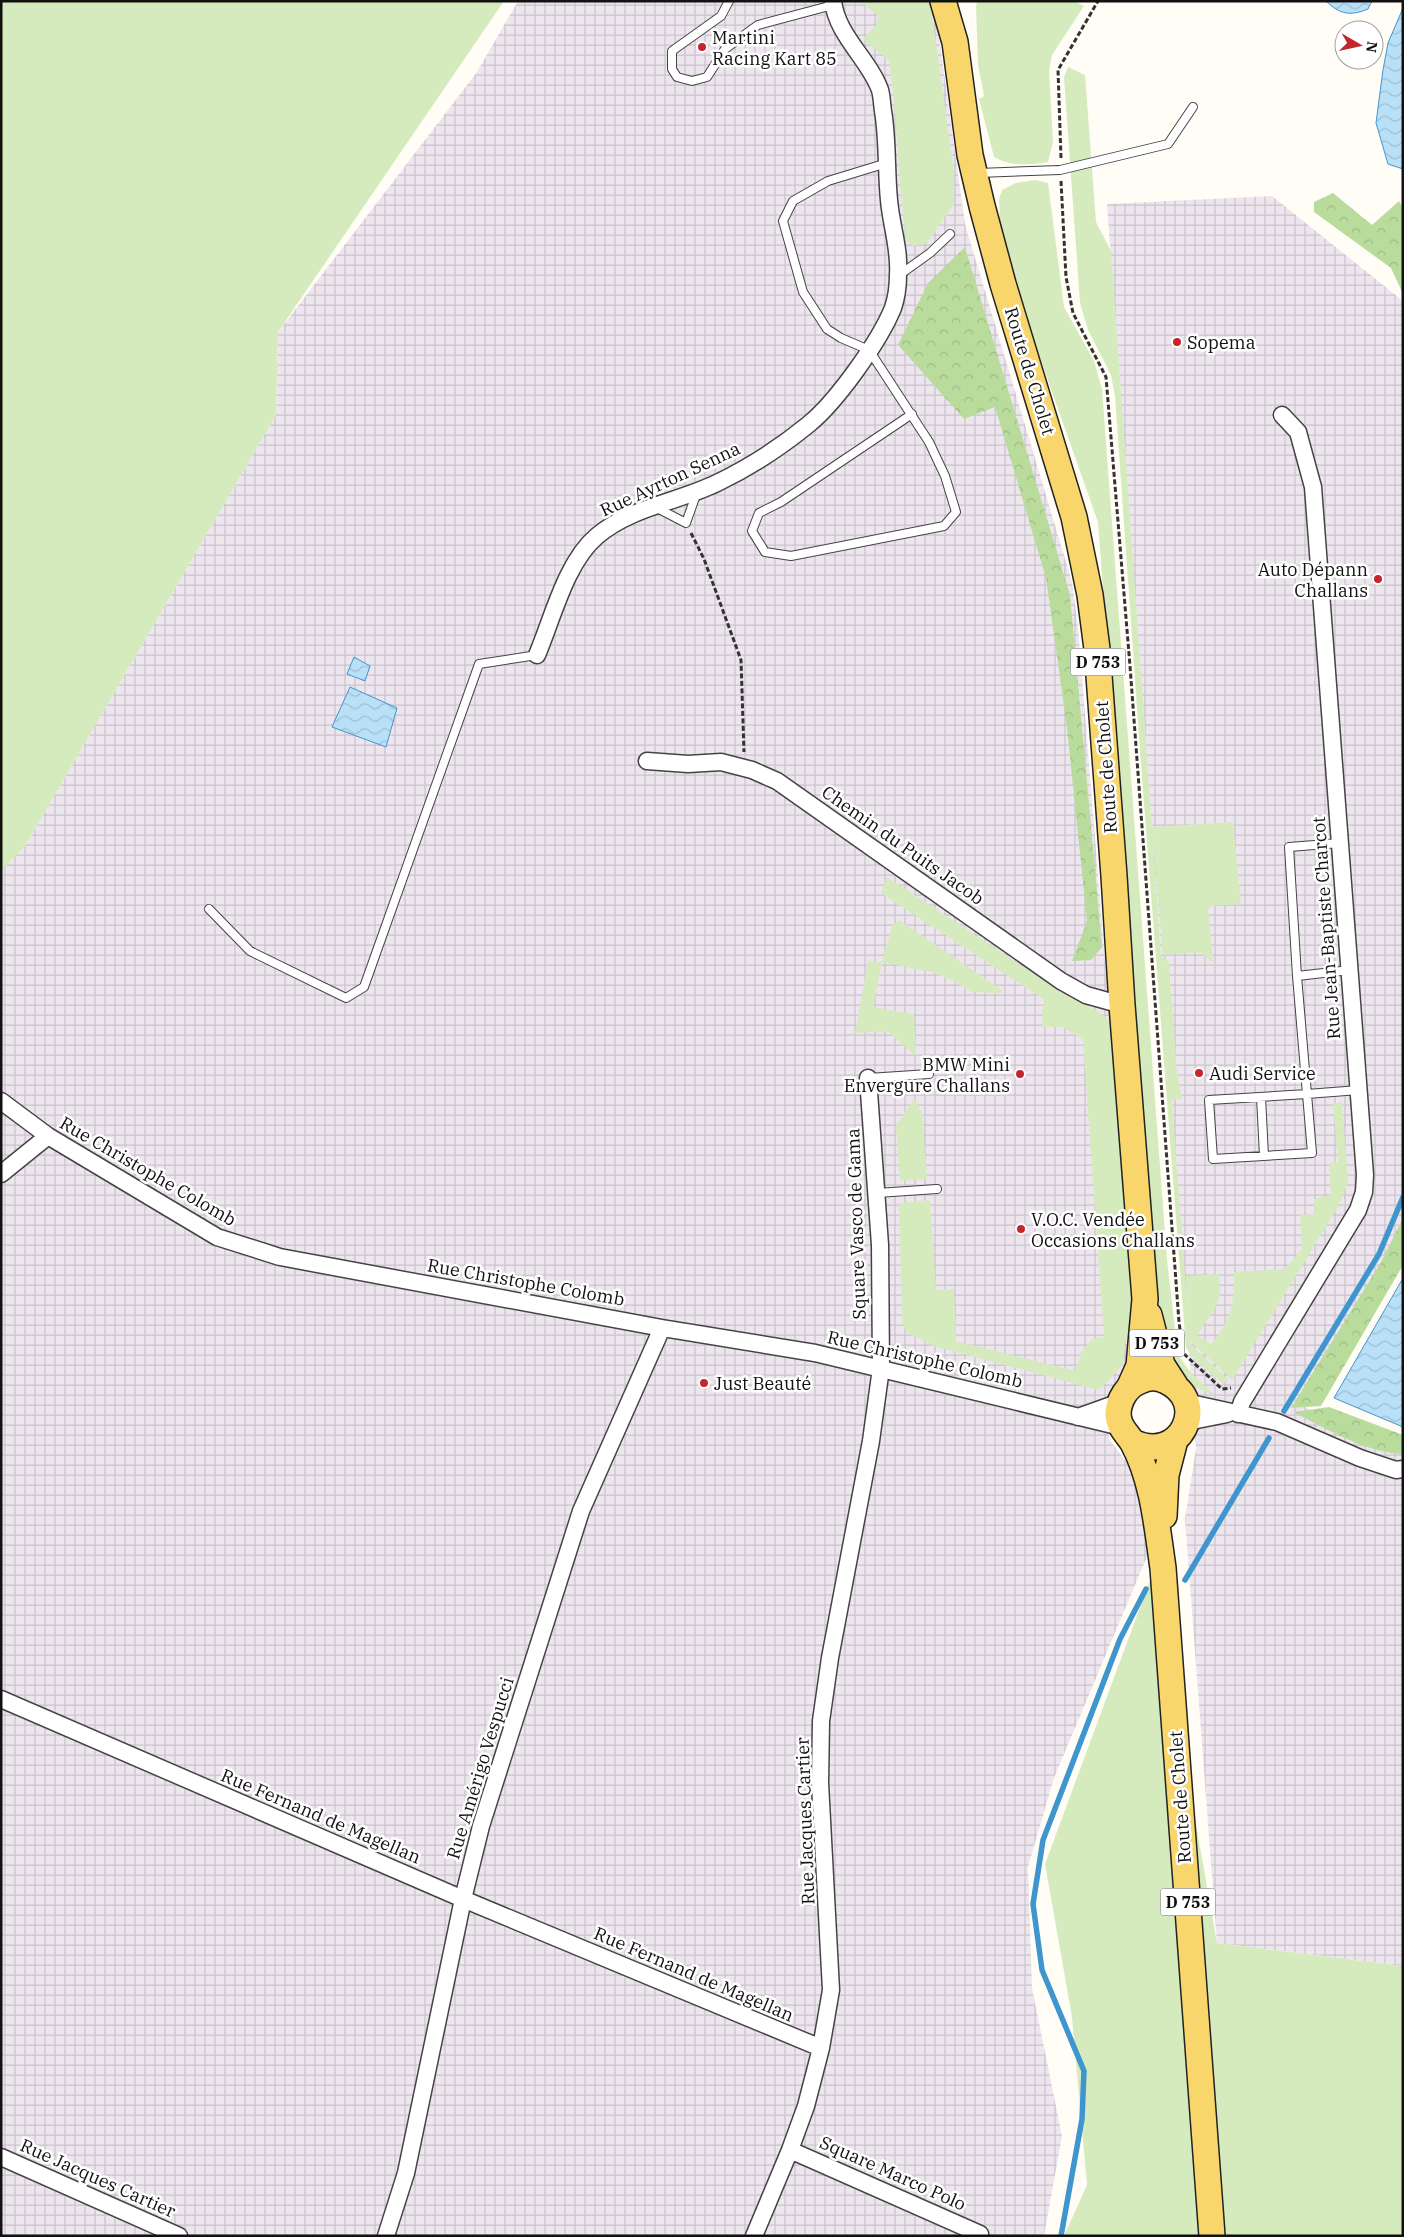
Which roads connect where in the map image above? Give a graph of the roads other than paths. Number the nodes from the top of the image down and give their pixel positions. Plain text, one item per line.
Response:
1 (729, 1) edge
2 (943, 1) edge
3 (960, 1) edge
4 (833, 3) edge
5 (955, 42) junction
6 (1193, 107) dead end
7 (888, 163) junction
8 (974, 173) junction
9 (950, 234) dead end
10 (898, 276) junction
11 (869, 350) junction
12 (912, 414) junction
13 (1282, 415) dead end
14 (698, 490) junction
15 (653, 506) junction
16 (537, 655) joint
17 (647, 760) dead end
18 (1340, 843) junction
19 (209, 909) dead end
20 (1350, 970) junction
21 (1297, 976) junction
22 (1122, 1005) junction
23 (929, 1074) dead end
24 (868, 1078) joint
25 (1359, 1090) junction
26 (1307, 1094) junction
27 (1261, 1097) junction
28 (1, 1101) edge
29 (48, 1136) junction
30 (1264, 1156) junction
31 (1, 1174) edge
32 (937, 1189) dead end
33 (877, 1193) junction
34 (1145, 1299) junction
35 (662, 1328) junction
36 (881, 1368) junction
37 (1125, 1394) junction
38 (1181, 1412) junction
39 (1235, 1414) junction
40 (1078, 1417) junction
41 (1127, 1435) junction
42 (1403, 1469) edge
43 (1163, 1568) junction
44 (1, 1699) edge
45 (463, 1899) junction
46 (821, 2048) junction
47 (790, 2150) junction
48 (1, 2157) edge
49 (980, 2234) dead end
50 (179, 2236) edge
51 (386, 2236) edge
52 (754, 2236) edge
53 (1212, 2236) edge

1 - 4 lane
2 - 5 main road, Route de Cholet / D 753
3 - 5 main road, Route de Cholet / D 753
4 - 7 street, Rue Ayrton Senna
5 - 8 main road, Route de Cholet / D 753
6 - 8 lane
7 - 10 street, Rue Ayrton Senna
7 - 11 lane
8 - 22 main road, Route de Cholet / D 753
9 - 10 lane
10 - 11 street, Rue Ayrton Senna
11 - 12 lane
11 - 14 street, Rue Ayrton Senna
12 - 12 lane
13 - 18 street, Rue Jean-Baptiste Charcot
14 - 15 street, Rue Ayrton Senna
14 - 15 lane
15 - 16 street, Rue Ayrton Senna
16 - 19 lane
17 - 22 street, Chemin du Puits Jacob
18 - 20 street, Rue Jean-Baptiste Charcot
18 - 21 lane
20 - 21 lane
20 - 25 street, Rue Jean-Baptiste Charcot
21 - 26 lane
22 - 34 main road, Route de Cholet / D 753
23 - 24 lane
24 - 33 street, Square Vasco de Gama
25 - 26 lane
25 - 39 street, Rue Jean-Baptiste Charcot
26 - 27 lane
26 - 30 lane
27 - 30 lane
27 - 30 lane
28 - 29 street, Rue Christophe Colomb
29 - 31 street
29 - 35 street, Rue Christophe Colomb
32 - 33 lane
33 - 36 street, Square Vasco de Gama
34 - 37 main road, Route de Cholet / D 753
34 - 38 main road, Route de Cholet / D 753
35 - 36 street, Rue Christophe Colomb
35 - 45 street, Rue Amérigo Vespucci
36 - 40 street, Rue Christophe Colomb
36 - 46 street, Rue Jacques Cartier
37 - 38 main road
37 - 40 street
37 - 41 main road
38 - 39 street
38 - 41 main road
38 - 43 main road, Route de Cholet / D 753
39 - 42 street
40 - 41 street, Rue Christophe Colomb
41 - 43 main road, Route de Cholet / D 753
43 - 53 main road, Route de Cholet / D 753
44 - 45 street, Rue Fernand de Magellan
45 - 46 street, Rue Fernand de Magellan
45 - 51 street, Rue Amérigo Vespucci
46 - 47 street, Rue Jacques Cartier
47 - 49 street, Square Marco Polo
47 - 52 street, Rue Jacques Cartier
48 - 50 street, Rue Jacques Cartier

